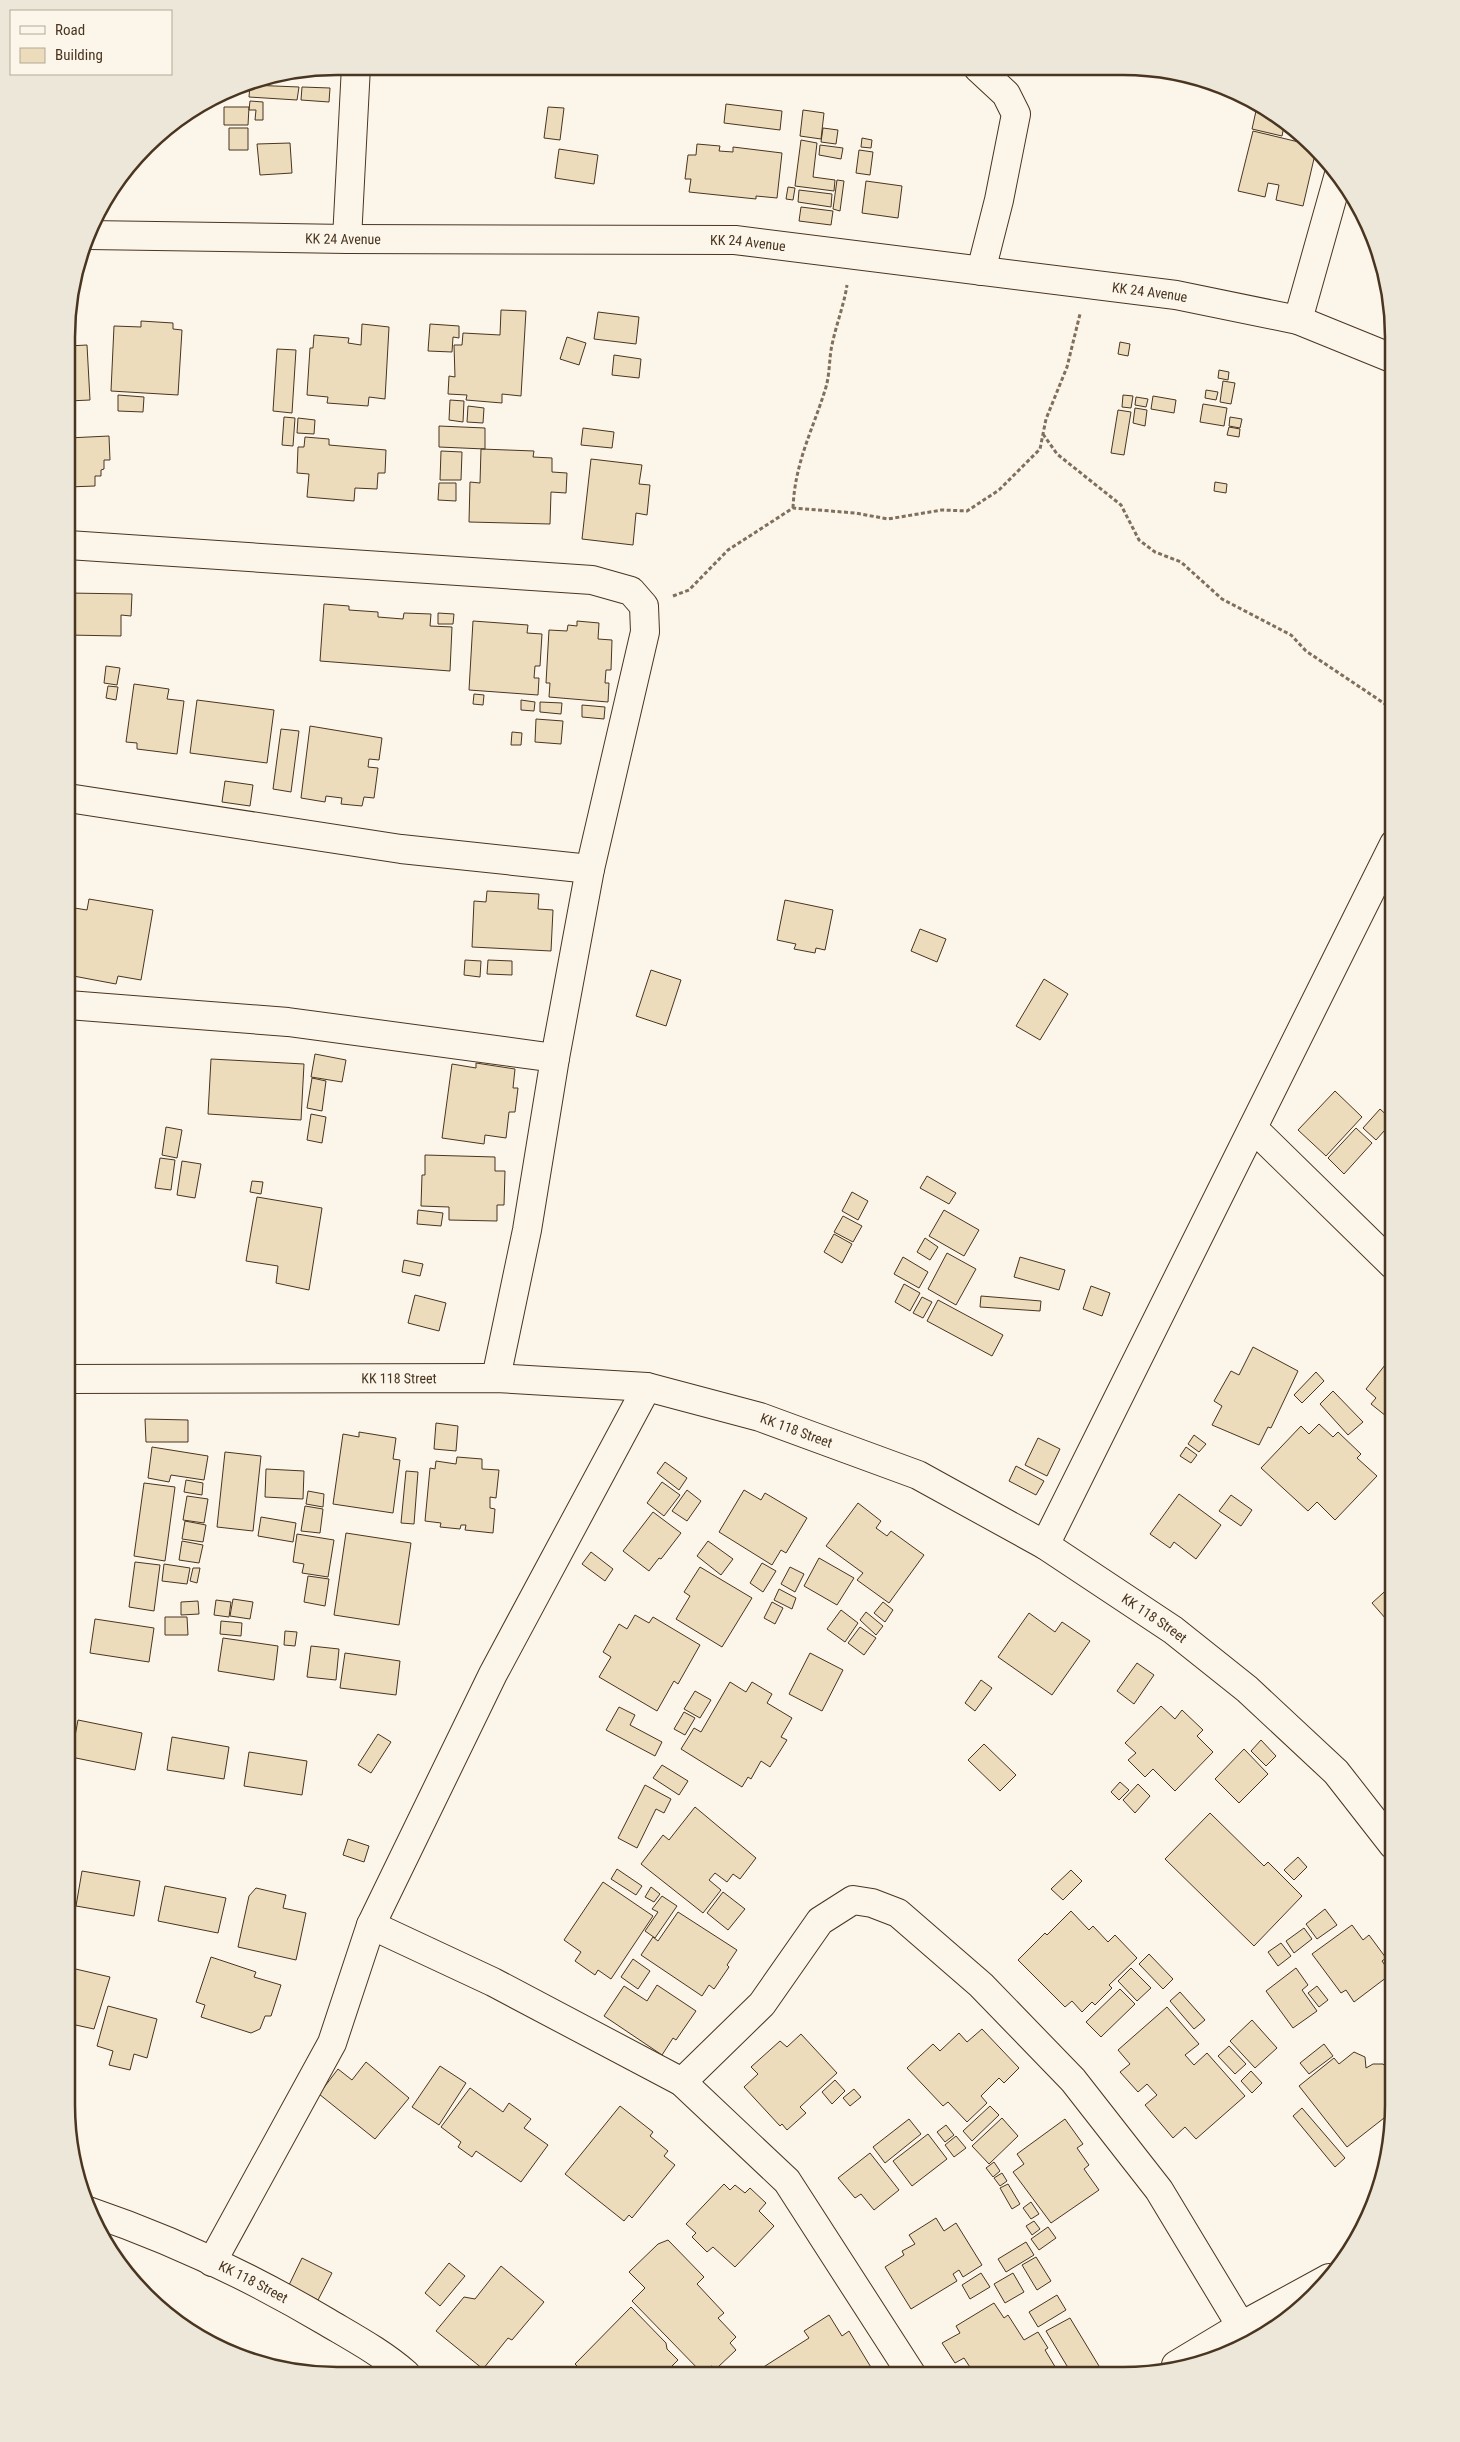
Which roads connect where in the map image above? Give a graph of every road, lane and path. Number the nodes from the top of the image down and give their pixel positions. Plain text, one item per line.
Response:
1 (356, 75) edge
2 (986, 75) edge
3 (1336, 185) edge
4 (96, 235) edge
5 (347, 239) junction
6 (850, 255) junction
7 (981, 272) junction
8 (1087, 284) junction
9 (1298, 320) junction
10 (1385, 355) edge
11 (1043, 433) junction
12 (793, 508) junction
13 (75, 545) edge
14 (644, 606) junction
15 (1385, 704) edge
16 (75, 799) edge
17 (1385, 862) edge
18 (590, 869) junction
19 (75, 1006) edge
20 (554, 1058) junction
21 (1253, 1128) junction
22 (1385, 1257) edge
23 (496, 1378) junction
24 (75, 1379) edge
25 (647, 1387) junction
26 (1045, 1545) junction
27 (1385, 1835) edge
28 (370, 1925) junction
29 (682, 2082) junction
30 (99, 2215) edge
31 (212, 2262) junction
32 (1309, 2289) edge
33 (1241, 2326) junction
34 (1186, 2359) edge
35 (398, 2367) edge
36 (907, 2367) edge

1 - 5 street
2 - 7 street
3 - 9 street
4 - 5 street, KK 24 Avenue
5 - 6 street, KK 24 Avenue
6 - 7 street, KK 24 Avenue
6 - 12 path
7 - 8 street, KK 24 Avenue
8 - 9 street, KK 24 Avenue
8 - 11 path
9 - 10 street, KK 24 Avenue
11 - 12 path
11 - 15 path
12 - 14 path
13 - 14 street
14 - 18 street
16 - 18 street
17 - 21 street
18 - 20 street
19 - 20 street
20 - 23 street
21 - 22 street
21 - 26 street
23 - 24 street, KK 118 Street
23 - 25 street, KK 118 Street
25 - 26 street, KK 118 Street
25 - 28 street
26 - 27 street, KK 118 Street
28 - 29 street
28 - 31 street
29 - 33 street
29 - 36 street
30 - 31 street, KK 118 Street
31 - 35 street, KK 118 Street
32 - 33 street
33 - 34 street

